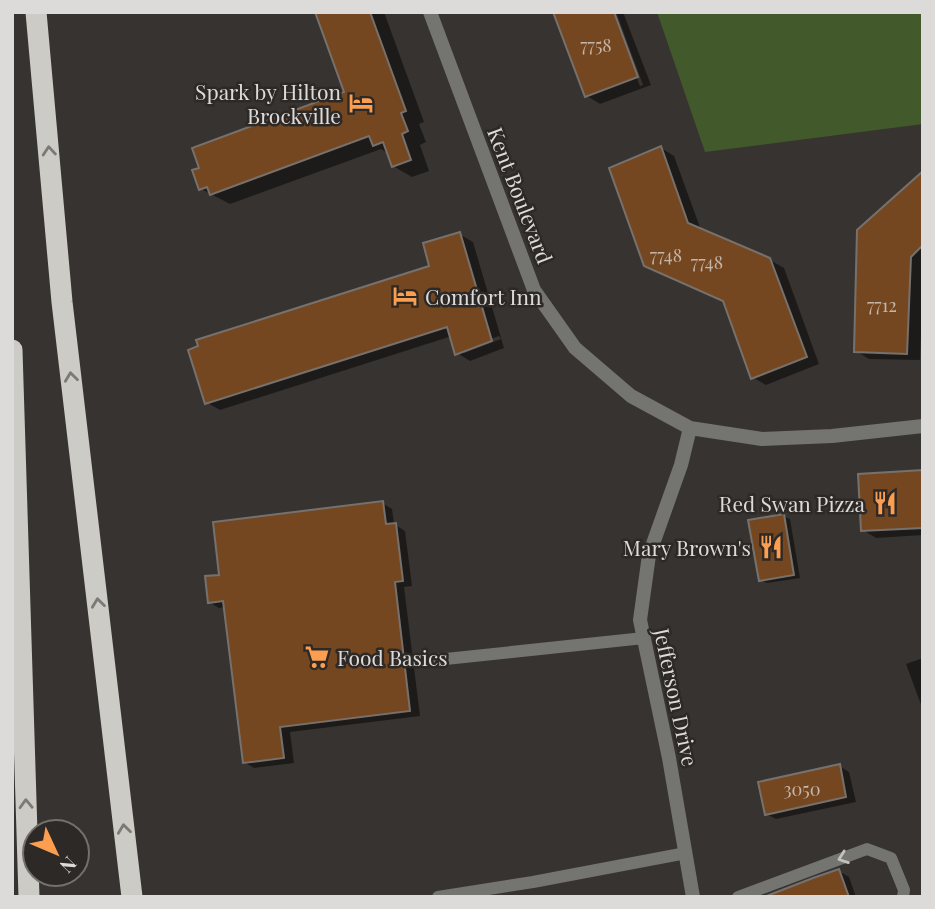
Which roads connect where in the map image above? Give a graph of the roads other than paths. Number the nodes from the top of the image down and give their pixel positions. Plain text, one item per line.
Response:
1 (36, 12) edge
2 (430, 12) edge
3 (12, 350) edge
4 (923, 426) edge
5 (690, 428) junction
6 (644, 638) junction
7 (436, 660) dead end
8 (685, 853) junction
9 (29, 897) edge
10 (132, 897) edge
11 (438, 897) edge
12 (693, 897) edge
13 (738, 897) edge
14 (903, 897) edge

10 -> 1 highway
2 - 5 street, Kent Boulevard
9 -> 3 highway
4 - 5 street, Kent Boulevard
5 - 6 street, Jefferson Drive
6 - 7 lane
6 - 8 street, Jefferson Drive
8 - 11 lane
8 - 12 street, Jefferson Drive
14 -> 13 lane

